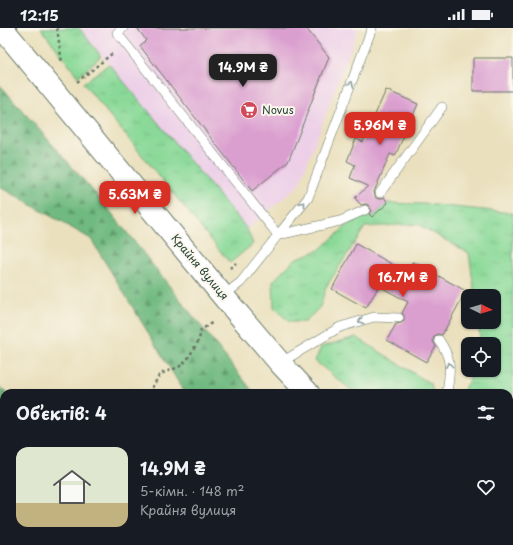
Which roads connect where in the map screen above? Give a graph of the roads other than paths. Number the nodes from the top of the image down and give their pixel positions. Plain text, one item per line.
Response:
1 (2, 28) edge
2 (123, 28) edge
3 (372, 28) edge
4 (442, 107) dead end
5 (380, 193) dead end
6 (365, 210) dead end
7 (278, 234) junction
8 (223, 296) junction
9 (399, 318) dead end
10 (439, 340) dead end
11 (280, 364) junction
12 (304, 389) edge
13 (448, 389) edge

1 - 8 street, Крайня вулиця
2 - 7 lane
7 -> 3 lane
4 - 5 lane
6 - 7 lane
7 - 8 lane
8 - 11 street, Крайня вулиця
9 -> 11 lane
13 -> 10 lane
11 - 12 street, Крайня вулиця

